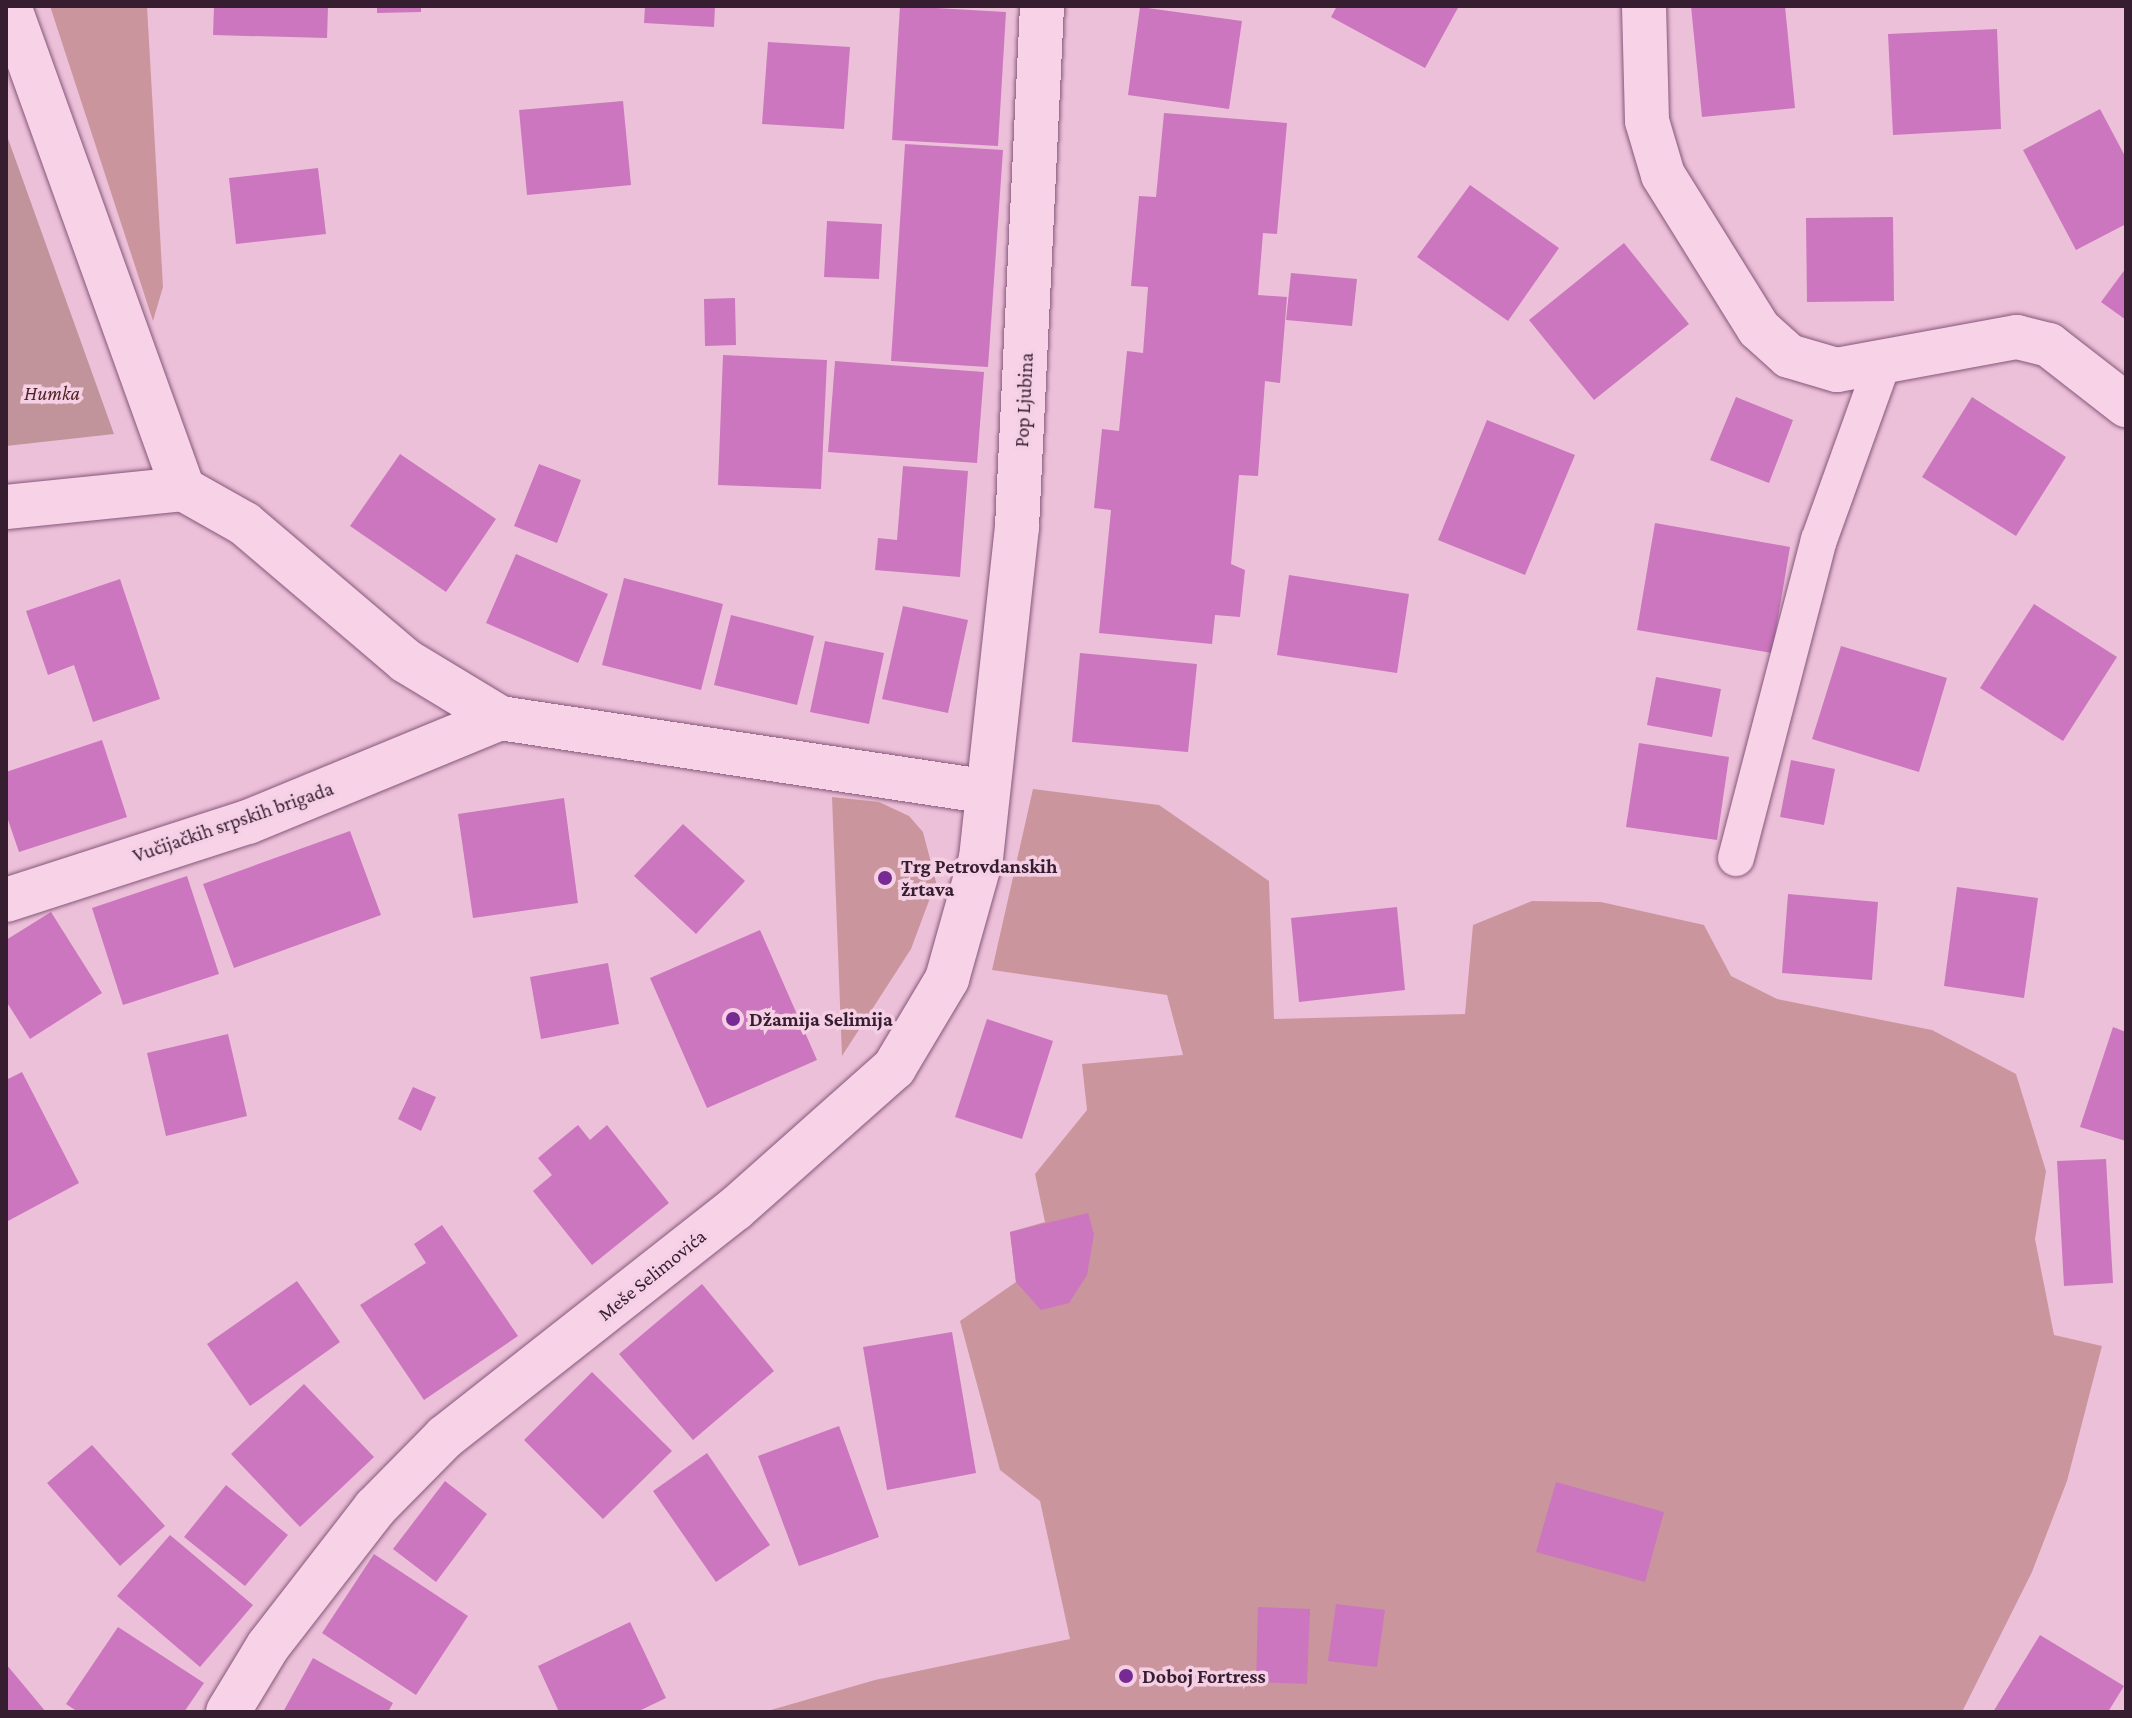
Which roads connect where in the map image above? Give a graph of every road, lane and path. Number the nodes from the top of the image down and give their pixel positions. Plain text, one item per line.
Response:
1 (9, 6) edge
2 (1042, 6) edge
3 (1644, 6) edge
4 (1882, 365) junction
5 (2126, 405) edge
6 (183, 489) junction
7 (6, 507) edge
8 (500, 718) junction
9 (987, 792) junction
10 (1736, 858) dead end
11 (6, 900) edge
12 (228, 1712) edge

1 - 6 street
2 - 9 street, Pop Ljubina
3 - 4 street
4 - 5 street
4 - 10 lane
6 - 7 street
6 - 8 street
8 - 9 street
8 - 11 street, Vučijačkih srpskih brigada
9 - 12 street, Meše Selimovića

